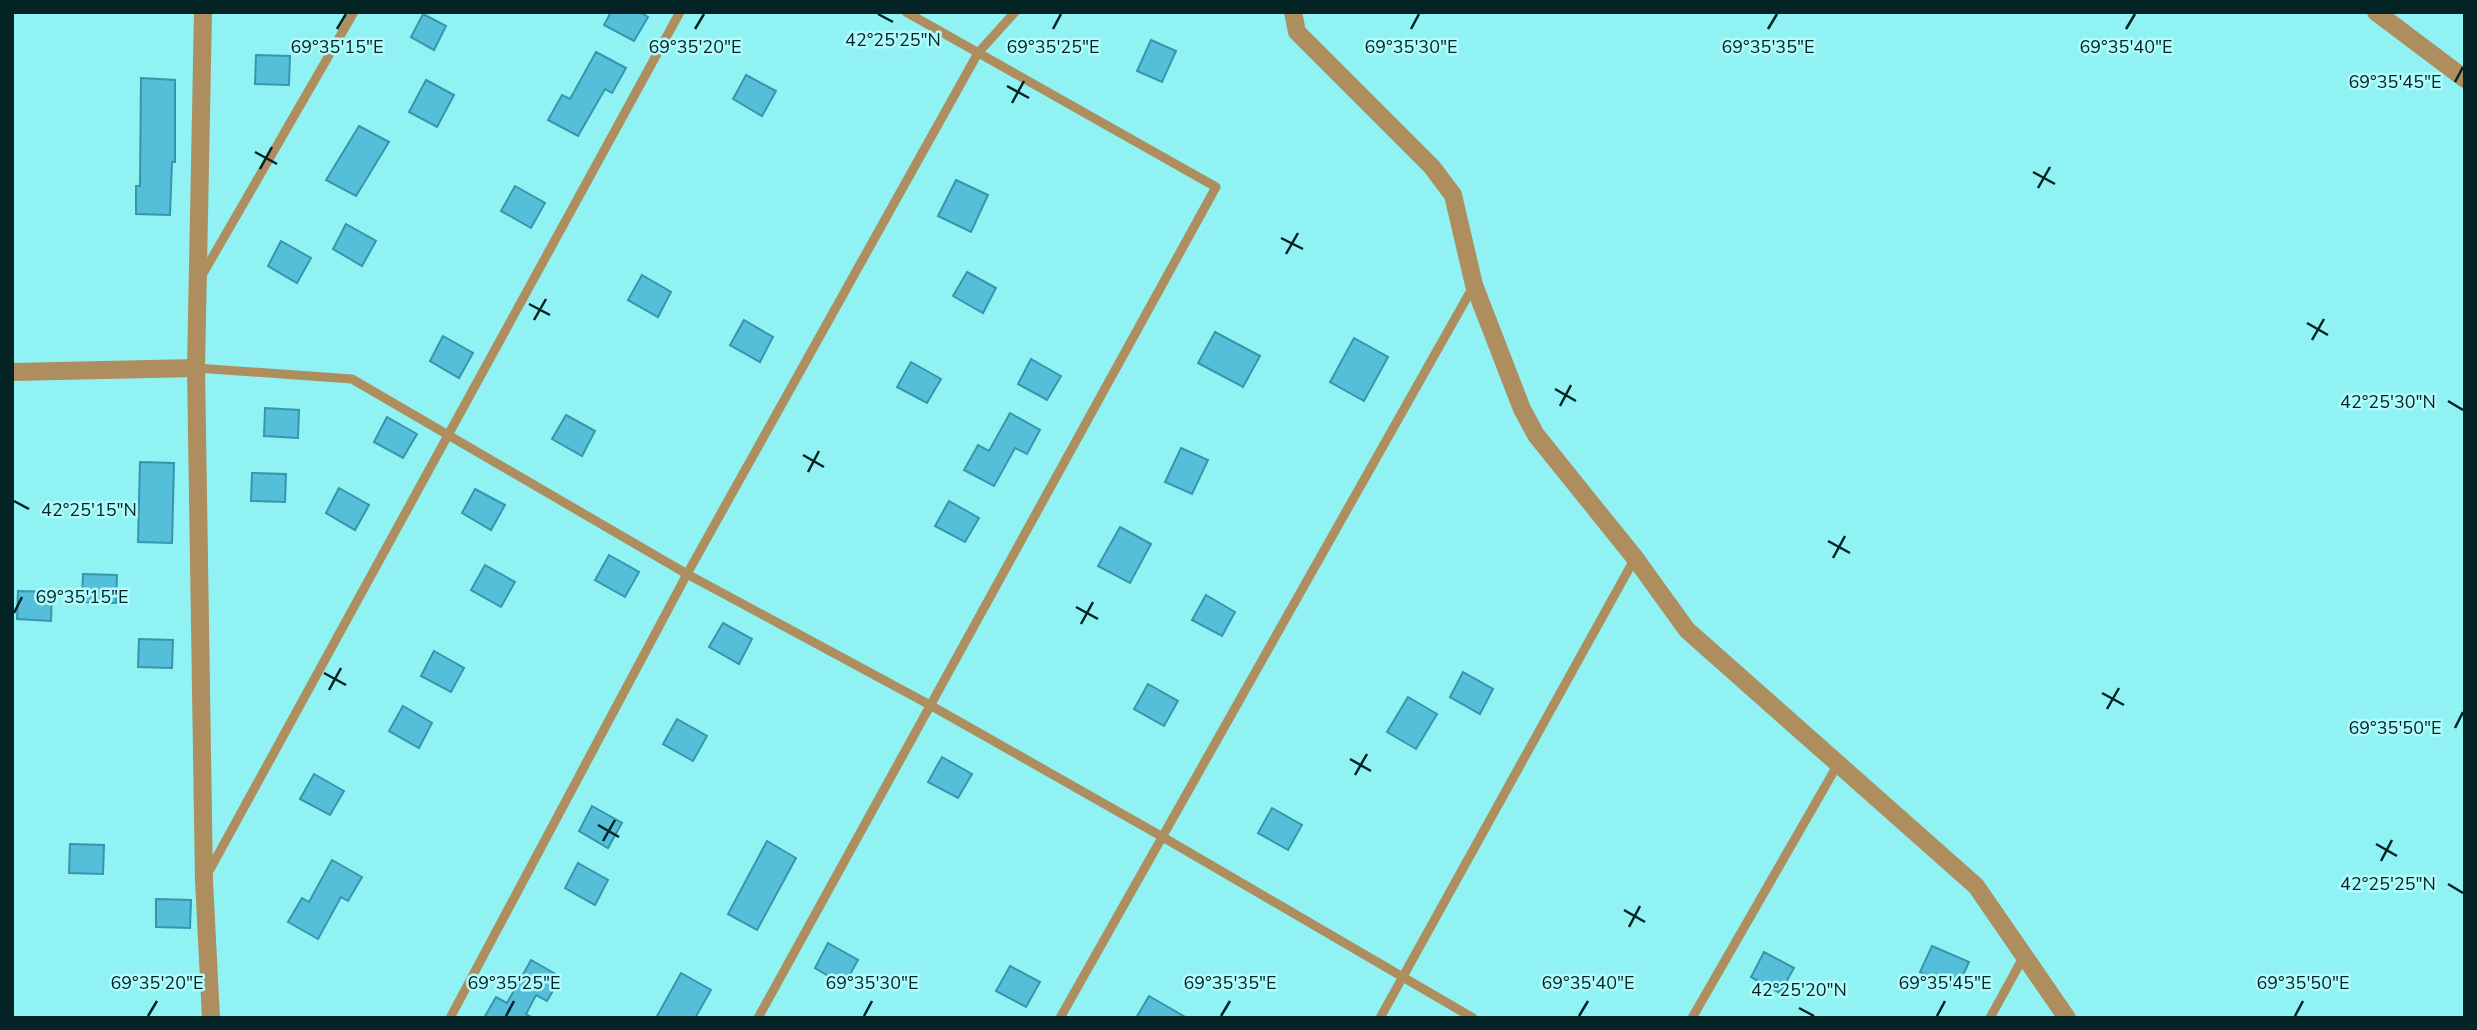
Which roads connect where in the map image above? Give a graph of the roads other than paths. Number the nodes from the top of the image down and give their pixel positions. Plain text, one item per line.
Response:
1 (203, 12) edge
2 (355, 12) edge
3 (680, 12) edge
4 (906, 12) edge
5 (1015, 12) edge
6 (1293, 12) edge
7 (2376, 12) edge
8 (978, 53) junction
9 (2465, 79) edge
10 (198, 282) junction
11 (1474, 285) junction
12 (197, 368) junction
13 (12, 372) edge
14 (448, 435) junction
15 (1635, 558) junction
16 (687, 574) junction
17 (930, 705) junction
18 (1838, 764) junction
19 (1161, 836) junction
20 (204, 881) junction
21 (2024, 956) junction
22 (1402, 978) junction
23 (211, 1018) edge
24 (450, 1018) edge
25 (758, 1018) edge
26 (1060, 1018) edge
27 (1380, 1018) edge
28 (1473, 1018) edge
29 (1692, 1018) edge
30 (1990, 1018) edge
31 (2067, 1018) edge

1 - 10 street
2 - 10 lane
3 - 14 lane
4 - 8 lane
5 - 8 lane
6 - 11 street
7 - 9 street
8 - 16 lane
8 - 17 lane
10 - 12 street
11 - 15 street
11 - 19 lane
12 - 13 street
12 - 14 lane
12 - 20 street
14 - 16 lane
14 - 20 lane
15 - 18 street
15 - 22 lane
16 - 17 lane
16 - 24 lane
17 - 19 lane
17 - 25 lane
18 - 21 street
18 - 29 lane
19 - 22 lane
19 - 26 lane
20 - 23 street
21 - 30 lane
21 - 31 street
22 - 27 lane
22 - 28 lane

